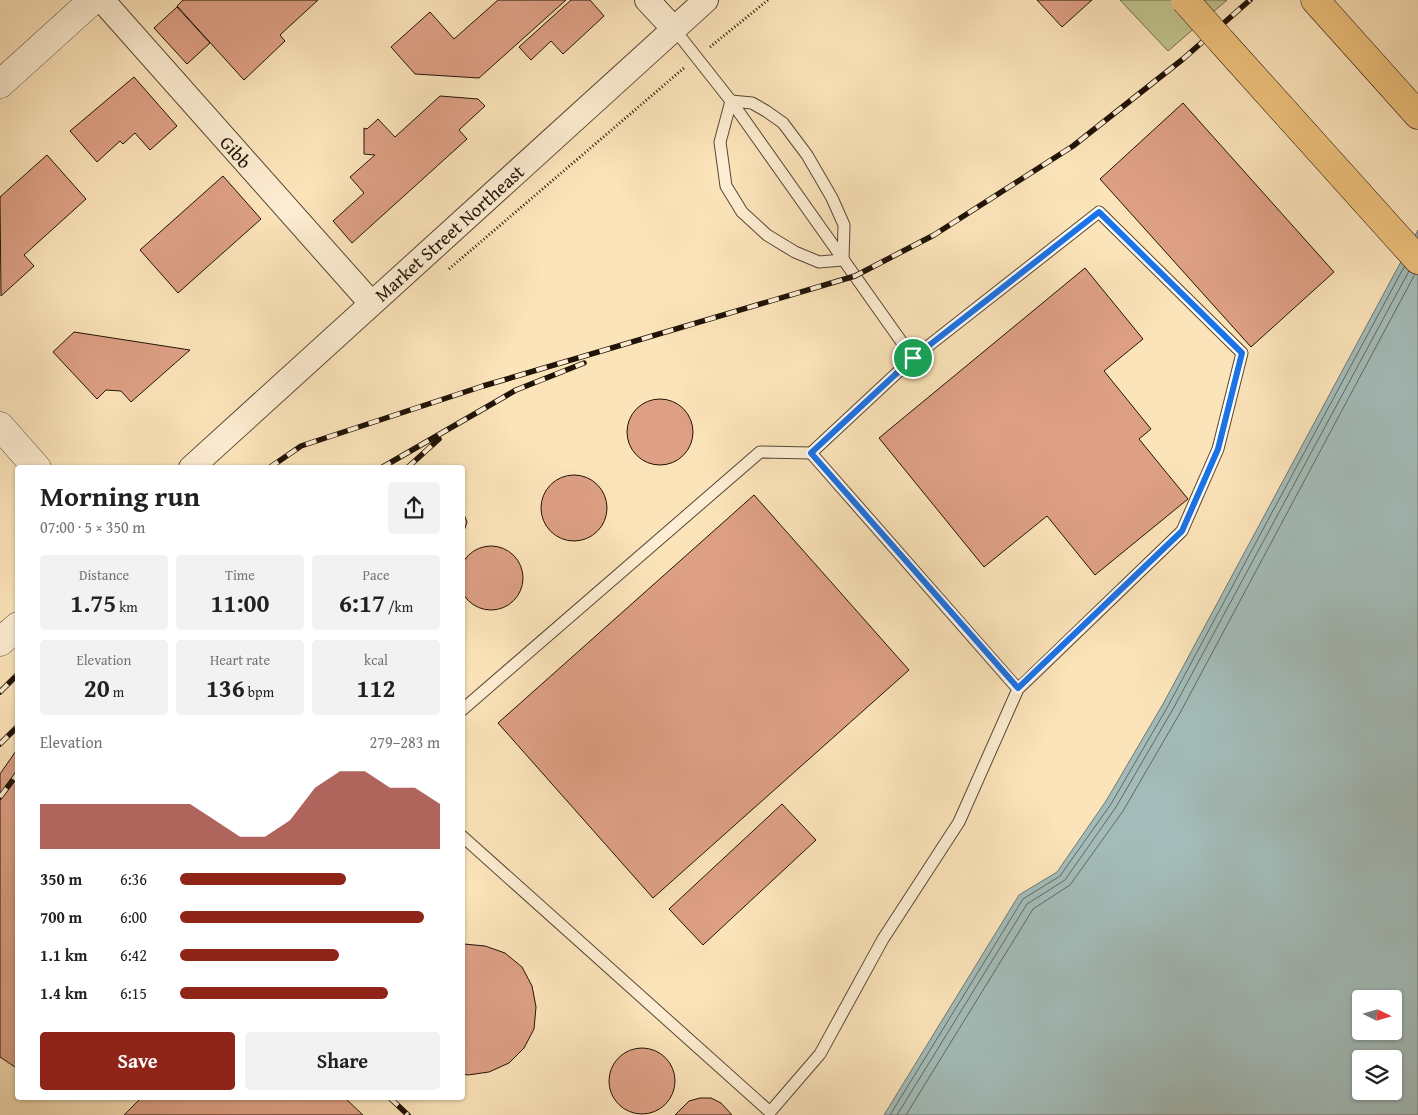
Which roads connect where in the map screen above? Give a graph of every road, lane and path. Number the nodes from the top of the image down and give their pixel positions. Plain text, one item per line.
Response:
1 (93, 0) edge
2 (102, 0) edge
3 (647, 0) edge
4 (706, 0) edge
5 (768, 0) edge
6 (1185, 0) edge
7 (1315, 0) edge
8 (675, 30) junction
9 (698, 57) junction
10 (0, 84) edge
11 (731, 101) junction
12 (1418, 114) edge
13 (843, 260) junction
14 (1418, 260) edge
15 (444, 274) dead end
16 (370, 304) junction
17 (913, 358) junction
18 (0, 426) edge
19 (811, 453) junction
20 (34, 465) edge
21 (194, 465) edge
22 (15, 629) edge
23 (0, 642) edge
24 (1018, 688) junction
25 (465, 707) edge
26 (465, 839) edge

1 - 10 street
2 - 16 street, Gibb
3 - 8 street
4 - 8 street, Market Street Northeast
5 - 9 path
6 - 14 highway, bridge
7 - 12 highway
8 - 9 lane
8 - 16 street, Market Street Northeast
9 - 11 lane
9 - 15 path
11 - 13 lane
11 - 13 lane
11 - 13 lane
13 - 17 lane
16 - 21 street, Market Street Northeast
17 - 19 lane
17 - 24 lane
18 - 20 street
19 - 24 lane
19 - 25 lane
22 - 23 street
24 - 26 lane

